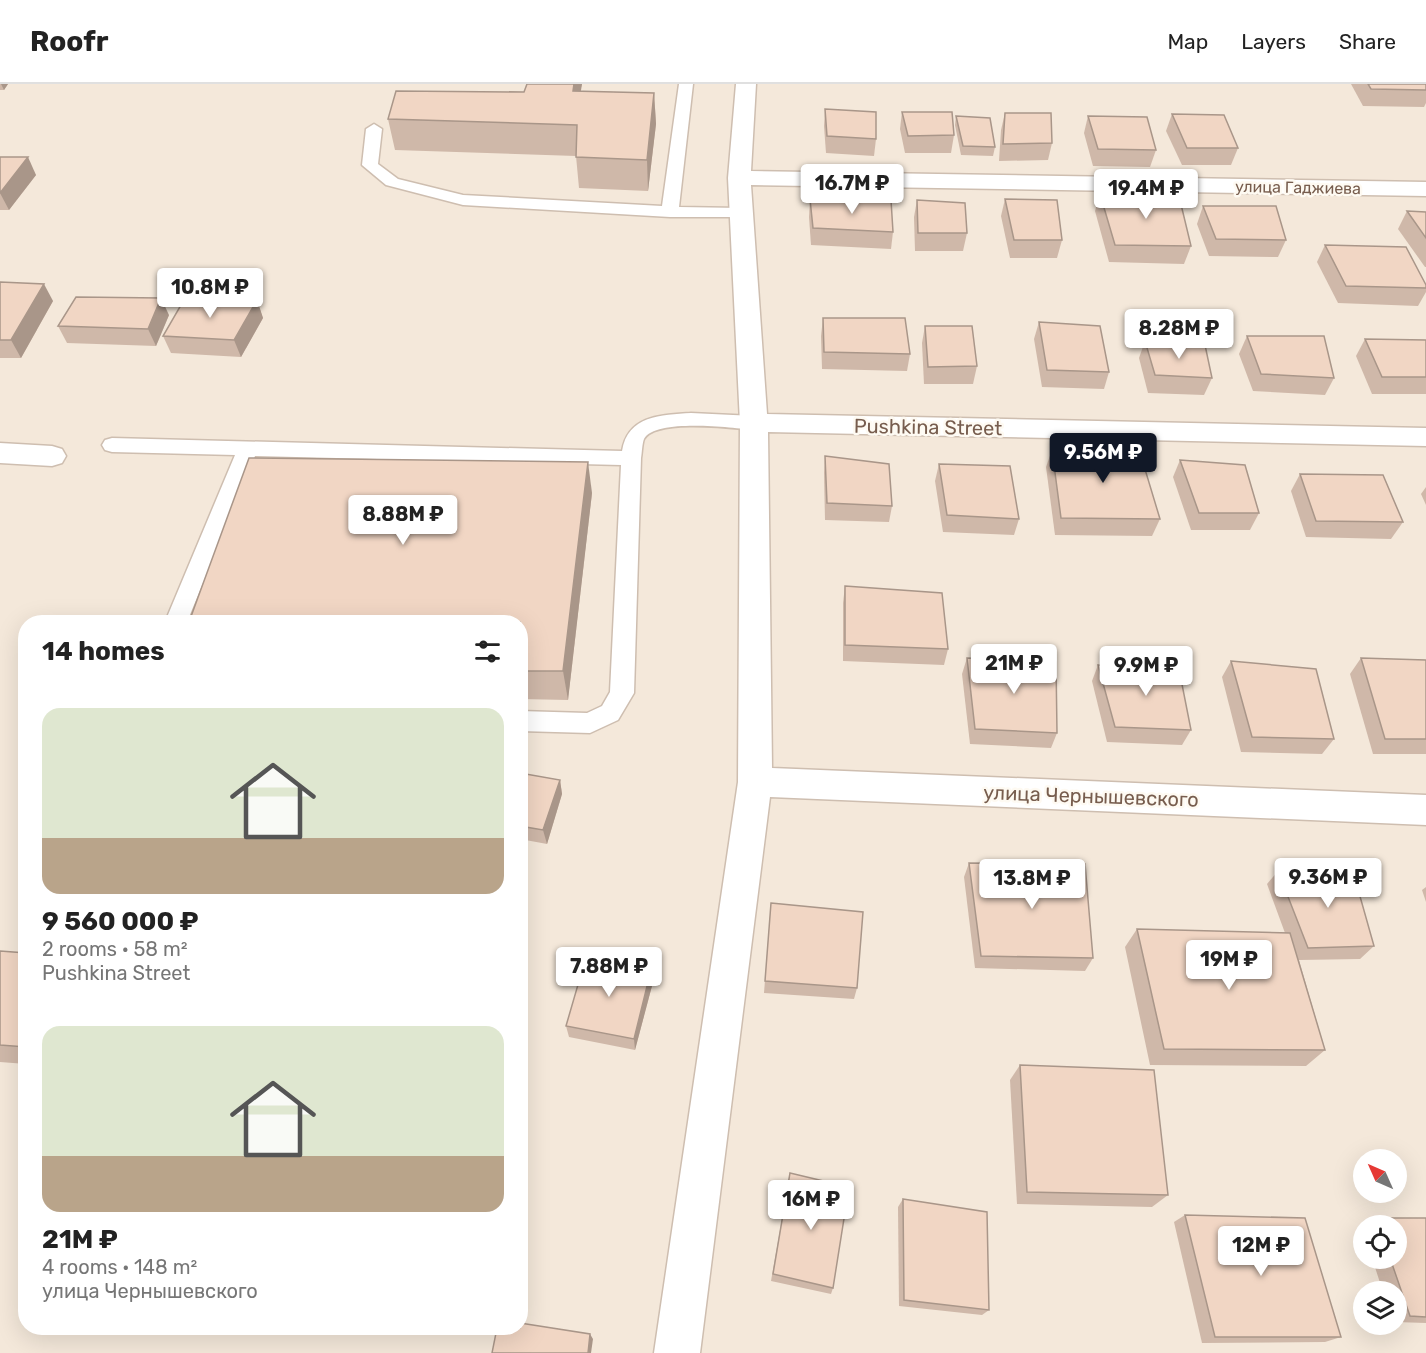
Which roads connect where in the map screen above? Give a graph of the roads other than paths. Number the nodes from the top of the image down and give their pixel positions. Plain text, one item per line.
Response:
1 (686, 84) edge
2 (746, 84) edge
3 (374, 129) dead end
4 (739, 178) junction
5 (1426, 189) edge
6 (670, 212) junction
7 (740, 213) junction
8 (754, 423) junction
9 (1426, 437) edge
10 (112, 445) dead end
11 (247, 450) junction
12 (0, 453) edge
13 (52, 456) dead end
14 (631, 458) junction
15 (179, 615) edge
16 (528, 721) edge
17 (755, 782) junction
18 (1426, 810) edge
19 (676, 1353) edge

1 - 6 lane
2 - 4 street
3 - 6 lane
4 - 5 street, улица Гаджиева
4 - 7 street
6 - 7 lane
7 - 8 street
8 - 9 street, Pushkina Street
8 - 14 lane
8 - 17 street
10 - 11 lane
11 - 14 lane
11 - 15 lane
12 - 13 street
14 - 16 lane
17 - 18 street, улица Чернышевского
17 - 19 street

